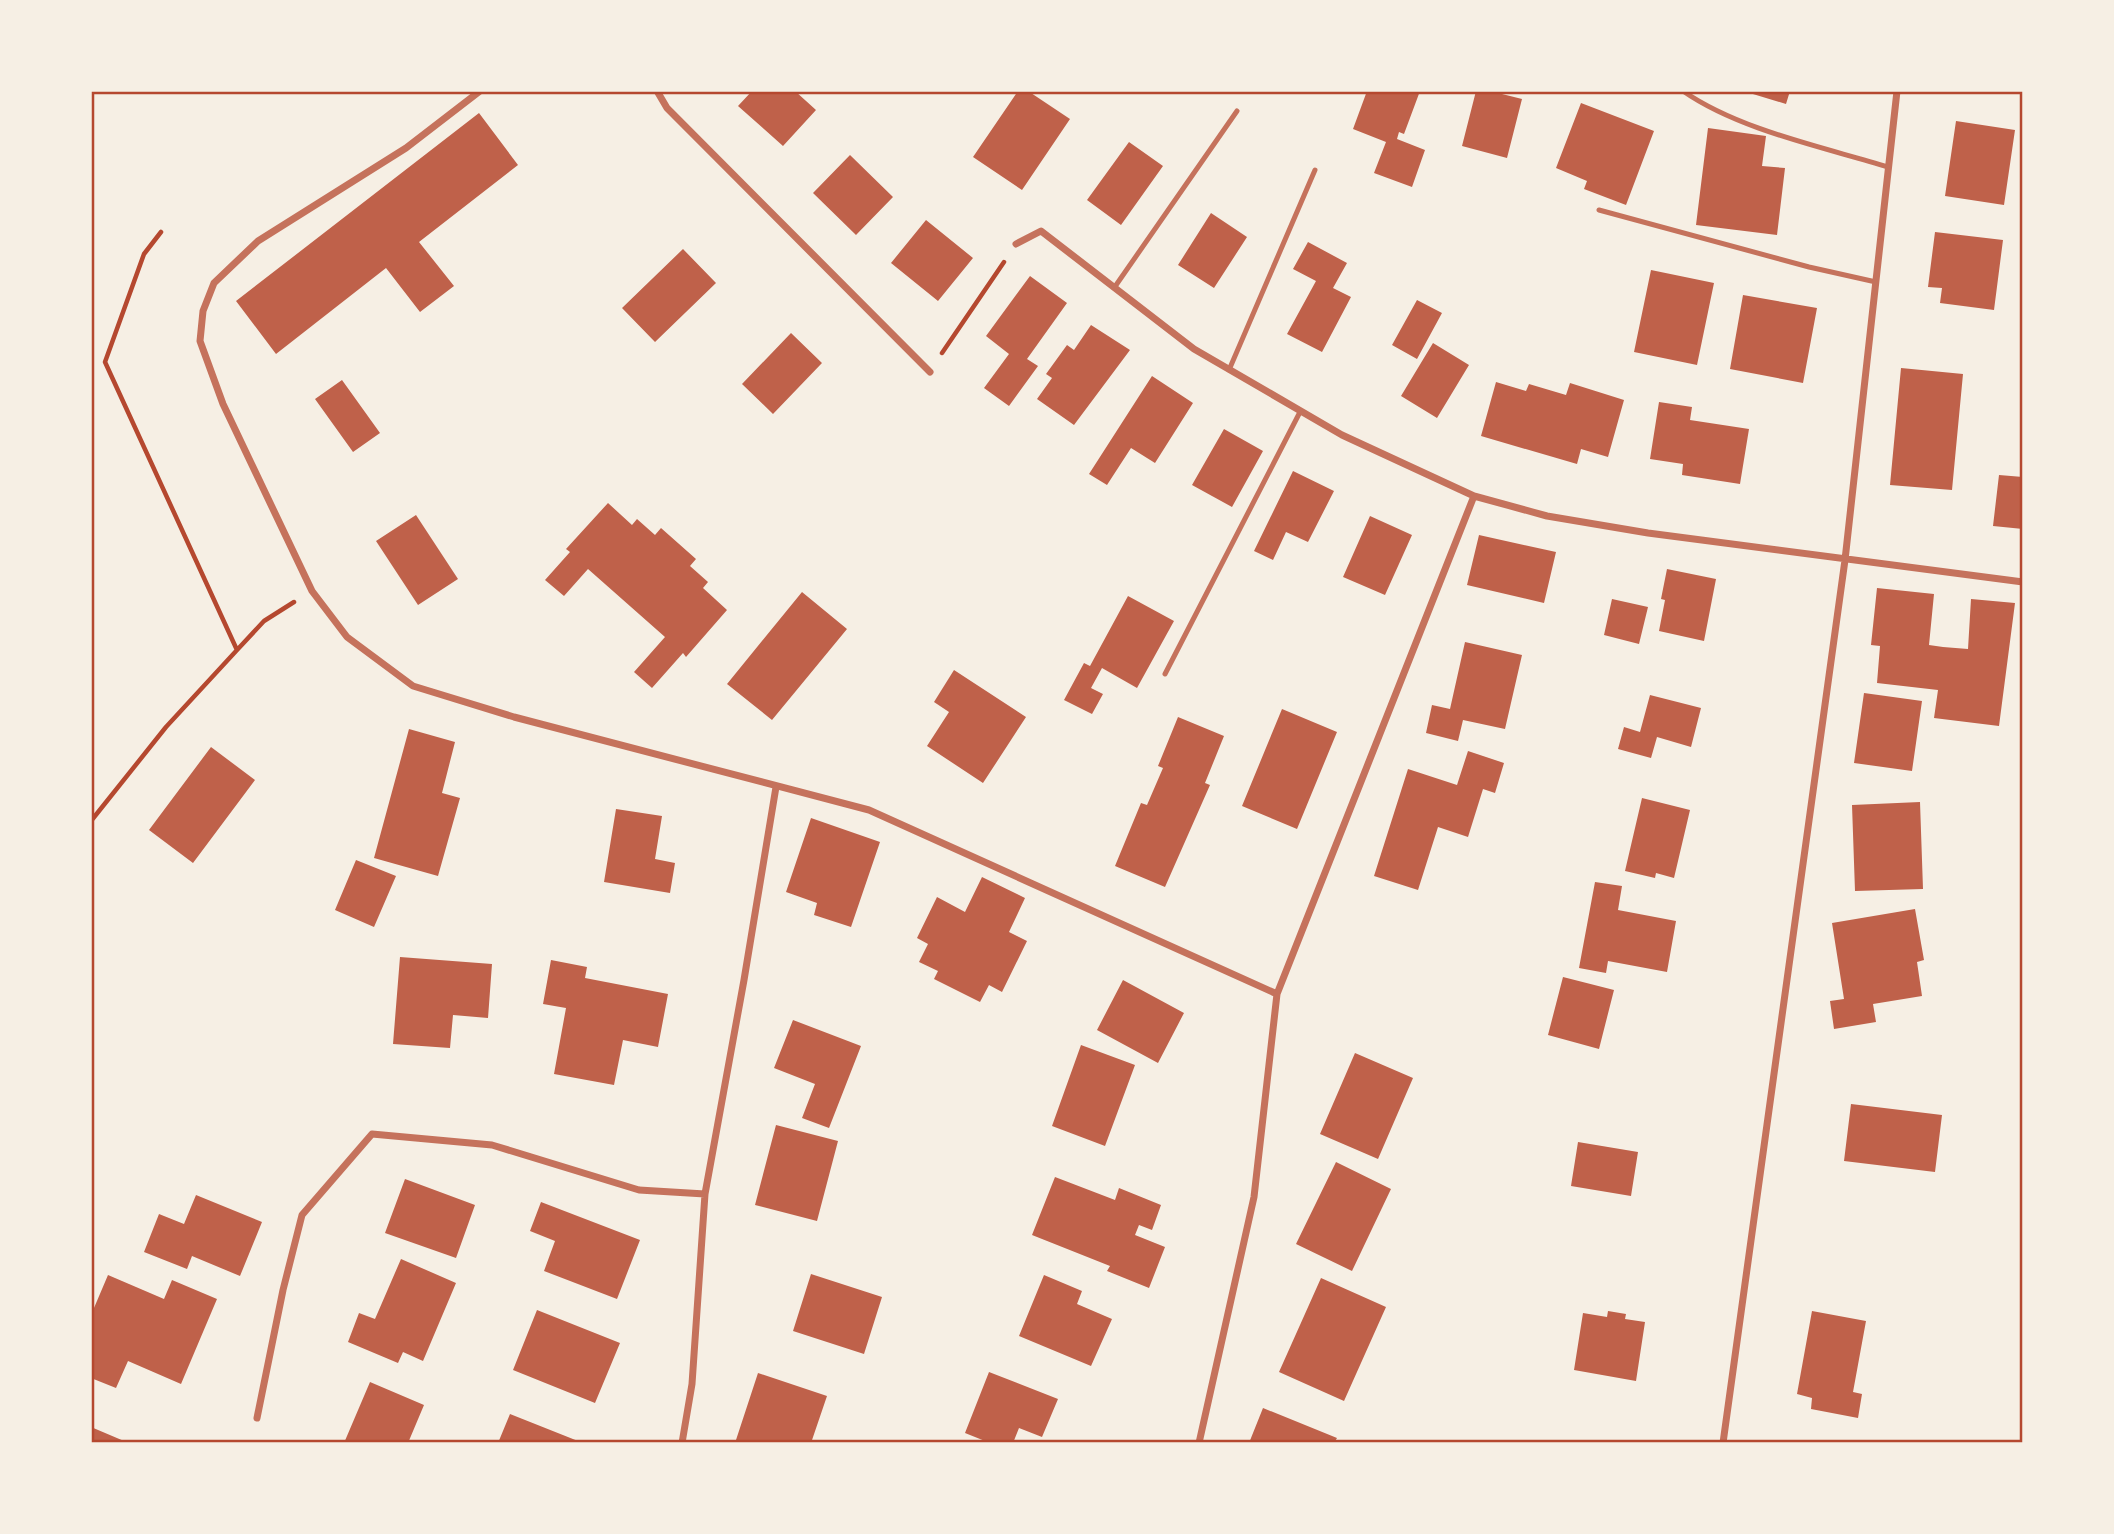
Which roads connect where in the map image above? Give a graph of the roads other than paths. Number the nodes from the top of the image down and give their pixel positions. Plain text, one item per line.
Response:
1 (480, 91) edge
2 (657, 91) edge
3 (1683, 91) edge
4 (1897, 91) edge
5 (1237, 111) dead end
6 (1888, 167) junction
7 (1315, 170) dead end
8 (1599, 210) dead end
9 (1016, 244) road end
10 (1876, 282) junction
11 (1114, 288) junction
12 (1229, 370) junction
13 (930, 372) road end
14 (1300, 412) junction
15 (1474, 496) junction
16 (1845, 560) junction
17 (2023, 582) edge
18 (1165, 674) dead end
19 (776, 787) junction
20 (1277, 994) junction
21 (705, 1194) junction
22 (257, 1418) dead end
23 (682, 1443) edge
24 (1199, 1443) edge
25 (1723, 1443) edge

1 - 19 street
2 - 13 street
3 - 6 lane
4 - 6 street
5 - 11 lane
6 - 10 street
7 - 12 lane
8 - 10 lane
9 - 11 street
10 - 16 street
11 - 12 street
12 - 14 street
14 - 15 street
14 - 18 lane
15 - 16 street
15 - 20 street
16 - 17 street
16 - 25 street
19 - 20 street
19 - 21 street
20 - 24 street
21 - 22 street
21 - 23 street

